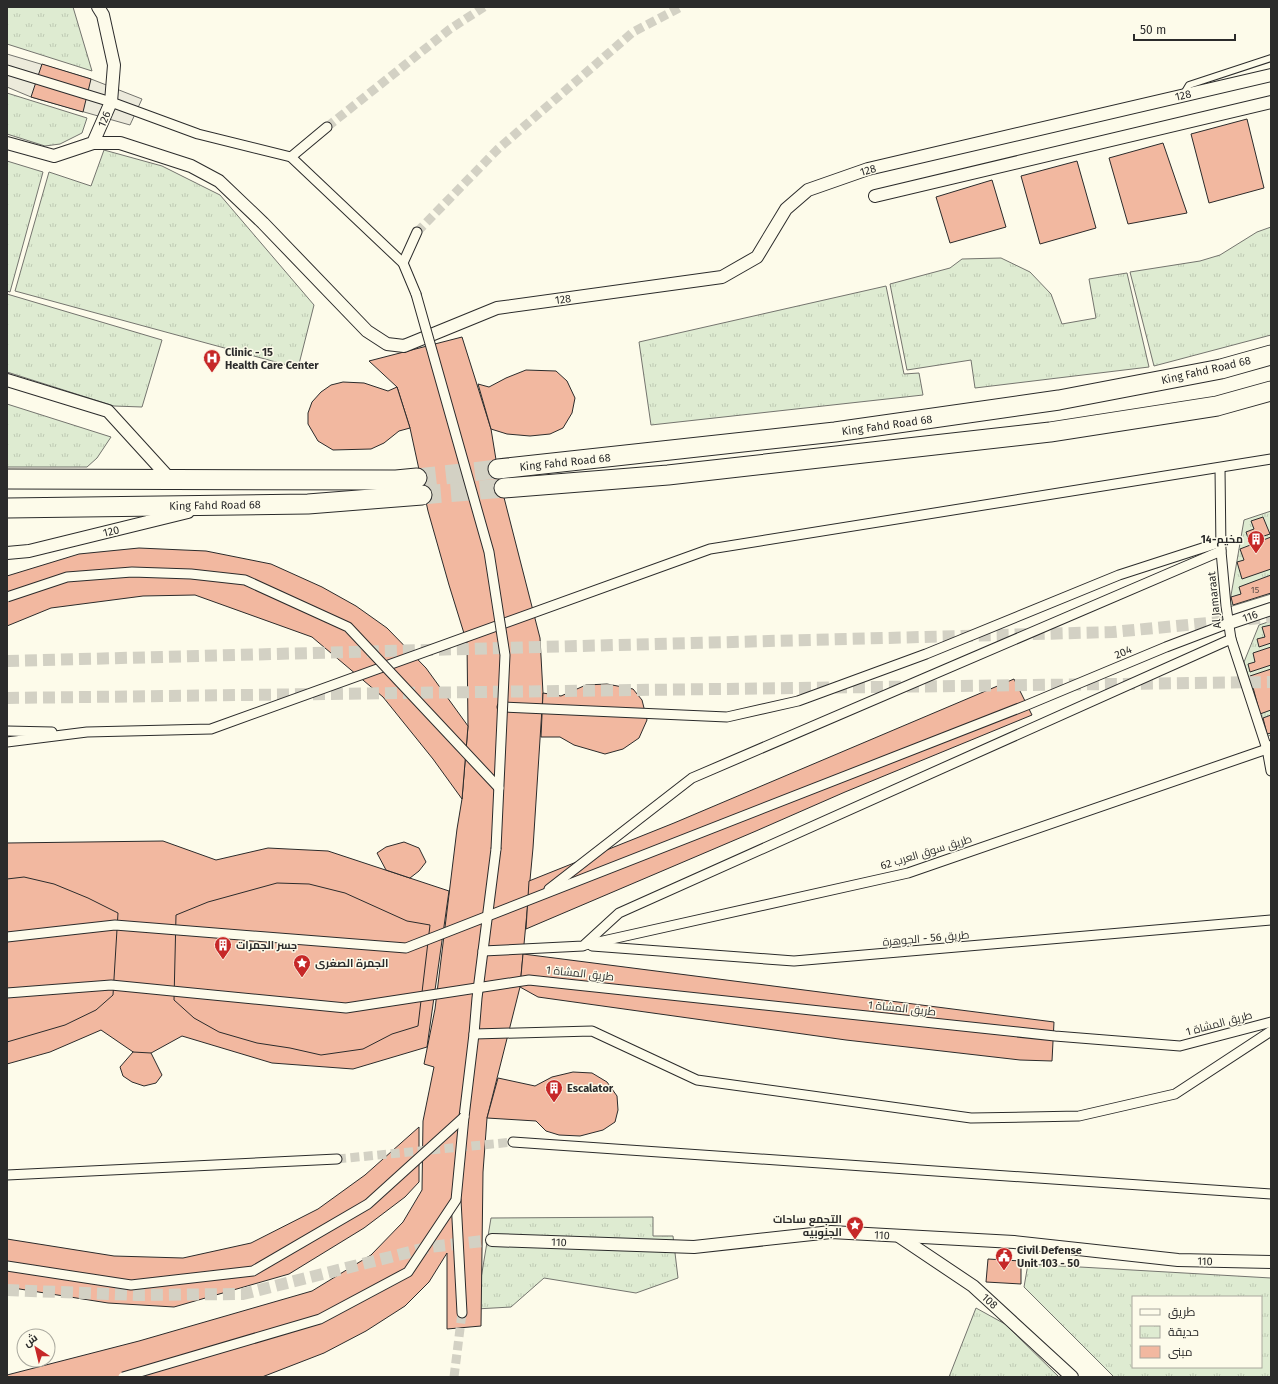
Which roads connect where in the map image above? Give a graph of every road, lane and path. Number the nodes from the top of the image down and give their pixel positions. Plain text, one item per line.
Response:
1 (98, 7) edge
2 (1271, 58) edge
3 (7, 70) edge
4 (1271, 74) edge
5 (1183, 95) junction
6 (111, 102) junction
7 (1271, 102) edge
8 (327, 127) tunnel mouth
9 (7, 143) edge
10 (93, 143) junction
11 (291, 157) junction
12 (875, 196) dead end
13 (417, 232) tunnel mouth
14 (403, 263) junction
15 (1271, 355) edge
16 (7, 380) edge
17 (1271, 391) edge
18 (1271, 459) edge
19 (1220, 468) junction
20 (498, 469) tunnel mouth
21 (7, 479) edge
22 (170, 479) junction
23 (504, 488) tunnel mouth
24 (214, 505) junction
25 (7, 508) edge
26 (1221, 542) junction
27 (1221, 551) junction
28 (7, 553) edge
29 (7, 597) edge
30 (1271, 609) edge
31 (1229, 623) junction
32 (1231, 639) junction
33 (502, 707) junction
34 (7, 731) edge
35 (87, 732) junction
36 (7, 742) edge
37 (1269, 748) edge
38 (1271, 771) edge
39 (499, 788) junction
40 (540, 896) junction
41 (1271, 920) edge
42 (7, 937) edge
43 (583, 946) junction
44 (483, 951) junction
45 (7, 993) edge
46 (1271, 1022) edge
47 (1271, 1031) edge
48 (474, 1034) junction
49 (464, 1117) junction
50 (512, 1142) tunnel mouth
51 (337, 1159) tunnel mouth
52 (7, 1175) edge
53 (1271, 1194) edge
54 (456, 1200) junction
55 (899, 1236) junction
56 (492, 1240) tunnel mouth
57 (1271, 1262) edge
58 (7, 1266) edge
59 (462, 1313) tunnel mouth
60 (123, 1377) edge
61 (1072, 1377) edge

1 - 6 street, 126
2 - 5 lane
3 - 6 street
4 - 5 street, 128
5 - 10 street, 128
6 - 10 street, 126
6 - 11 street
7 - 12 street
8 - 11 street
9 - 10 street
11 - 14 street
13 - 14 street
14 - 33 street, bridge
15 - 20 main road, King Fahd Road 68
16 - 22 street
17 - 23 main road, King Fahd Road 68
18 - 19 street
19 - 26 street, Al Jamaraat
19 - 35 street
21 - 22 main road, King Fahd Road 68
22 - 24 main road, King Fahd Road 68
24 - 25 main road, King Fahd Road 68
24 - 28 street, 120
26 - 27 street, Al Jamaraat
26 - 33 street
27 - 31 street, Al Jamaraat
27 - 40 street
29 - 39 street, bridge
30 - 31 street, 116
31 - 32 street, Al Jamaraat
31 - 40 street, 204
32 - 37 street, Al Jamaraat
32 - 43 street
33 - 39 street, bridge
34 - 35 street
35 - 36 street
37 - 38 street, Al Jamaraat
37 - 43 street, طريق سوق العرب 62
39 - 44 street, bridge
40 - 42 street, 204
41 - 43 street, طريق 56 - الجوهرة
43 - 44 street
44 - 48 street
45 - 46 street, طريق المشاة 1
47 - 48 street
48 - 49 street
49 - 54 street, bridge
49 - 58 street, bridge
50 - 53 street
51 - 52 street
54 - 59 street
54 - 60 street, bridge
55 - 56 street, 110
55 - 57 street, 110
55 - 61 street, 108

